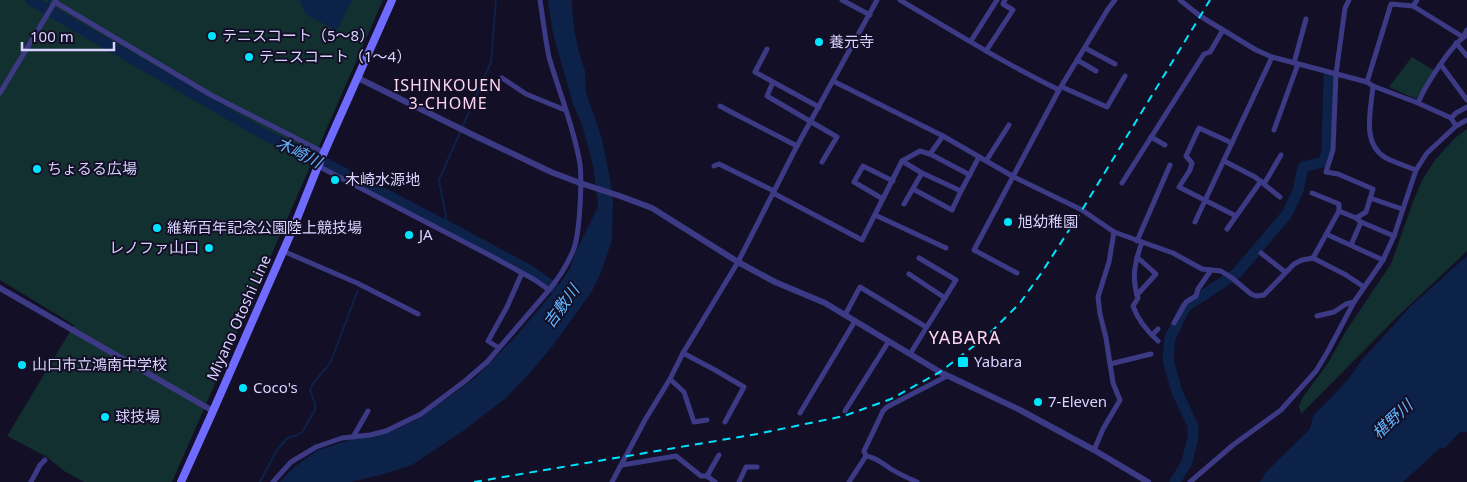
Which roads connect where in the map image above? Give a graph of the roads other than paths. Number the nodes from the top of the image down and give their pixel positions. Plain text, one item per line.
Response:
1 (392, 0) edge
2 (540, 0) edge
3 (842, 0) edge
4 (877, 0) edge
5 (900, 0) edge
6 (997, 0) edge
7 (1005, 0) edge
8 (1115, 0) edge
9 (1180, 0) edge
10 (1348, 0) edge
11 (1417, 0) edge
12 (55, 1) edge
13 (1413, 6) junction
14 (870, 15) junction
15 (1306, 18) dead end
16 (1223, 30) junction
17 (1467, 30) edge
18 (1465, 36) edge
19 (971, 41) junction
20 (1456, 43) junction
21 (1085, 48) junction
22 (767, 49) dead end
23 (986, 52) junction
24 (1467, 56) edge
25 (1272, 57) junction
26 (1077, 60) junction
27 (1296, 63) junction
28 (1114, 64) dead end
29 (1441, 65) junction
30 (1096, 71) dead end
31 (1336, 74) junction
32 (1125, 76) dead end
33 (358, 78) junction
34 (502, 78) dead end
35 (833, 81) junction
36 (773, 82) junction
37 (1367, 82) junction
38 (1373, 86) junction
39 (1061, 88) junction
40 (0, 94) edge
41 (1467, 100) edge
42 (1418, 103) junction
43 (720, 106) dead end
44 (819, 106) junction
45 (1467, 107) edge
46 (566, 110) junction
47 (1451, 118) junction
48 (1467, 120) edge
49 (810, 121) junction
50 (1009, 125) dead end
51 (1456, 126) junction
52 (1274, 130) dead end
53 (943, 136) junction
54 (1151, 137) junction
55 (1232, 143) junction
56 (1165, 145) dead end
57 (796, 146) junction
58 (325, 153) junction
59 (930, 154) junction
60 (1281, 155) dead end
61 (979, 157) junction
62 (902, 161) junction
63 (986, 161) junction
64 (1224, 161) junction
65 (822, 162) dead end
66 (1170, 165) dead end
67 (318, 166) junction
68 (714, 166) dead end
69 (1416, 170) junction
70 (922, 173) junction
71 (970, 175) junction
72 (1014, 177) junction
73 (893, 181) junction
74 (1262, 182) junction
75 (1122, 183) dead end
76 (582, 184) junction
77 (913, 189) junction
78 (961, 191) junction
79 (773, 192) junction
80 (1312, 193) dead end
81 (1280, 197) dead end
82 (1370, 198) junction
83 (883, 199) junction
84 (1205, 200) junction
85 (904, 204) dead end
86 (1402, 209) junction
87 (1339, 211) junction
88 (876, 215) junction
89 (1236, 216) junction
90 (1356, 218) junction
91 (1195, 222) dead end
92 (1361, 222) junction
93 (1227, 229) dead end
94 (1114, 232) junction
95 (1326, 234) junction
96 (1394, 236) junction
97 (1140, 242) junction
98 (1351, 245) junction
99 (946, 248) dead end
100 (283, 251) junction
101 (1261, 253) dead end
102 (1137, 257) junction
103 (920, 258) dead end
104 (1313, 258) junction
105 (1383, 260) junction
106 (738, 262) junction
107 (1211, 270) junction
108 (1286, 272) junction
109 (522, 273) junction
110 (1017, 273) dead end
111 (909, 274) dead end
112 (1364, 287) junction
113 (0, 288) edge
114 (549, 290) junction
115 (1137, 295) junction
116 (945, 298) junction
117 (1354, 302) junction
118 (418, 314) dead end
119 (845, 315) junction
120 (1317, 316) dead end
121 (855, 322) junction
122 (1174, 323) dead end
123 (926, 327) junction
124 (1158, 329) dead end
125 (1152, 335) junction
126 (889, 341) junction
127 (1158, 341) dead end
128 (499, 348) junction
129 (683, 353) junction
130 (910, 354) junction
131 (1151, 354) dead end
132 (1110, 364) junction
133 (947, 376) junction
134 (670, 380) junction
135 (213, 411) junction
136 (368, 411) dead end
137 (845, 411) dead end
138 (800, 413) dead end
139 (707, 420) dead end
140 (725, 422) dead end
141 (353, 437) junction
142 (1094, 450) junction
143 (719, 455) dead end
144 (866, 456) junction
145 (45, 460) dead end
146 (622, 466) junction
147 (757, 466) dead end
148 (704, 476) junction
149 (31, 482) edge
150 (181, 482) edge
151 (273, 482) edge
152 (612, 482) edge
153 (697, 482) edge
154 (716, 482) edge
155 (739, 482) edge
156 (849, 482) edge
157 (917, 482) edge
158 (1148, 482) edge
159 (1190, 482) edge

1 - 33 main road, Miyano Otoshi Line
2 - 46 street
3 - 14 street
4 - 14 street
5 - 19 street
6 - 19 street
7 - 23 street
8 - 21 street
9 - 16 street
10 - 31 street
11 - 13 street
12 - 40 street
12 - 58 street
13 - 18 street
13 - 37 street
14 - 35 street
15 - 27 street
16 - 25 street
16 - 54 street
17 - 18 street
18 - 20 street
19 - 23 street
20 - 24 street
20 - 29 street
21 - 26 street
21 - 28 street
22 - 36 street
23 - 39 street
25 - 27 street
25 - 55 street
26 - 30 street
26 - 39 street
27 - 31 street
27 - 52 street
29 - 41 street
29 - 42 street
31 - 37 street
31 - 82 street
32 - 39 street
33 - 58 main road, Miyano Otoshi Line
33 - 76 street
34 - 46 street
35 - 44 street
35 - 53 street
36 - 44 street
36 - 49 street
37 - 38 street
38 - 42 street
38 - 69 street
39 - 72 street
42 - 47 street
43 - 57 street
44 - 49 street
45 - 47 street
46 - 76 street
47 - 51 street
48 - 51 street
49 - 57 street
49 - 65 street
50 - 63 street
51 - 69 street
53 - 59 street
53 - 61 street
54 - 56 street
54 - 75 street
55 - 64 street
55 - 84 street
57 - 79 street
58 - 67 main road, Miyano Otoshi Line
59 - 62 street
59 - 71 street
60 - 74 street
61 - 63 street
61 - 71 street
62 - 70 street
62 - 73 street
63 - 72 street
64 - 74 street
64 - 84 street
66 - 97 street
67 - 100 main road, Miyano Otoshi Line
67 - 109 street
68 - 79 street
69 - 86 street
70 - 77 street
70 - 78 street
71 - 78 street
72 - 94 street
72 - 110 street
73 - 83 street
73 - 83 street
74 - 81 street
74 - 89 street
76 - 106 street
76 - 114 street
77 - 78 street
77 - 85 street
79 - 88 street
79 - 106 street
80 - 87 street
82 - 86 street
82 - 90 street
83 - 88 street
84 - 89 street
84 - 91 street
86 - 96 street
87 - 90 street
87 - 95 street
88 - 99 street
89 - 93 street
90 - 92 street
92 - 96 street
92 - 98 street
94 - 97 street
94 - 132 street
95 - 98 street
95 - 104 street
96 - 105 street
97 - 102 street
97 - 107 street
98 - 105 street
100 - 118 street
100 - 135 main road, Miyano Otoshi Line
101 - 108 street
102 - 115 street
102 - 115 street
103 - 116 street
104 - 108 street
104 - 112 street
105 - 112 street
106 - 119 street
106 - 129 street
107 - 108 street
107 - 122 street
109 - 114 street
109 - 128 street
111 - 116 street
112 - 117 street
113 - 135 street
114 - 128 street
115 - 125 street
116 - 123 street
117 - 120 street
117 - 159 street
119 - 121 street
119 - 123 street
121 - 126 street
121 - 138 street
123 - 130 street
124 - 125 street
125 - 127 street
126 - 130 street
126 - 137 street
128 - 141 street
129 - 134 street
129 - 140 street
130 - 133 street
131 - 132 street
132 - 142 street
133 - 142 street
133 - 144 street
134 - 139 street
134 - 146 street
135 - 150 main road, Miyano Otoshi Line
136 - 141 street
141 - 151 street
142 - 158 street
143 - 148 street
144 - 156 street
144 - 157 street
145 - 149 street
146 - 148 street
146 - 152 street
147 - 155 street
148 - 153 street
148 - 154 street

